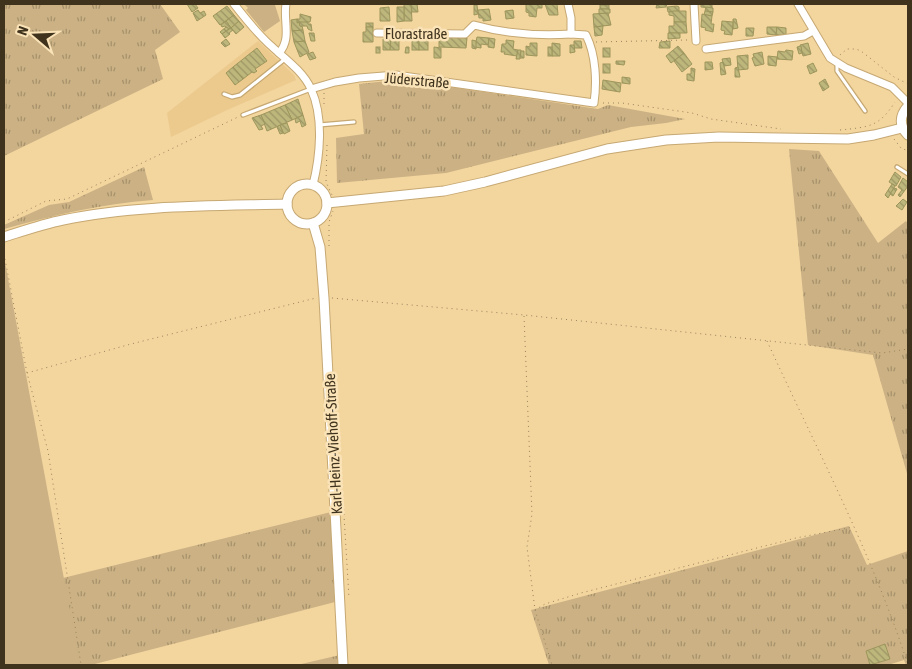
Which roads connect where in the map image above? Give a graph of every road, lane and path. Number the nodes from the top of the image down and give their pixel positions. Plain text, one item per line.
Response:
1 (234, 4) edge
2 (285, 4) edge
3 (568, 4) edge
4 (694, 4) edge
5 (798, 4) edge
6 (813, 31) junction
7 (377, 33) dead end
8 (571, 34) junction
9 (589, 42) junction
10 (692, 42) joint
11 (706, 49) dead end
12 (279, 53) junction
13 (285, 59) junction
14 (837, 62) junction
15 (908, 84) edge
16 (311, 89) junction
17 (224, 94) dead end
18 (901, 95) junction
19 (594, 103) junction
20 (908, 104) edge
21 (865, 111) dead end
22 (244, 114) joint
23 (354, 122) dead end
24 (319, 126) junction
25 (902, 128) junction
26 (787, 130) dead end
27 (832, 130) dead end
28 (908, 135) edge
29 (897, 167) dead end
30 (908, 174) edge
31 (326, 182) dead end
32 (313, 185) junction
33 (329, 189) dead end
34 (327, 203) junction
35 (287, 204) junction
36 (4, 222) edge
37 (313, 223) junction
38 (4, 237) edge
39 (4, 254) edge
40 (324, 298) junction
41 (524, 315) junction
42 (767, 340) junction
43 (908, 349) edge
44 (26, 373) junction
45 (853, 527) junction
46 (535, 610) junction
47 (81, 665) edge
48 (343, 665) edge
49 (552, 665) edge
50 (908, 665) edge

1 - 12 street
2 - 12 street
3 - 8 street
4 - 10 street
5 - 6 street
6 - 11 street
6 - 14 street
7 - 8 street, Florastraße
8 - 9 street
9 - 10 path
9 - 19 street
12 - 13 street
13 - 16 street
13 - 17 lane
14 - 15 path
14 - 18 street
14 - 21 lane
16 - 19 street, Jüderstraße
16 - 22 lane, Jüderstraße
16 - 24 street
18 - 20 street
18 - 27 path
19 - 26 path
20 - 25 main road
22 - 36 path
23 - 24 lane
24 - 32 street
25 - 28 main road
25 - 34 main road
29 - 30 lane
31 - 33 path
32 - 34 main road
32 - 35 main road
34 - 37 main road
35 - 37 main road
35 - 38 main road
37 - 40 main road, Karl-Heinz-Viehoff-Straße
39 - 44 path
40 - 41 path
40 - 44 path
40 - 48 main road, Karl-Heinz-Viehoff-Straße
41 - 42 path
41 - 46 path
42 - 43 path
42 - 45 path
44 - 47 path
45 - 46 path
45 - 50 path
46 - 49 path

